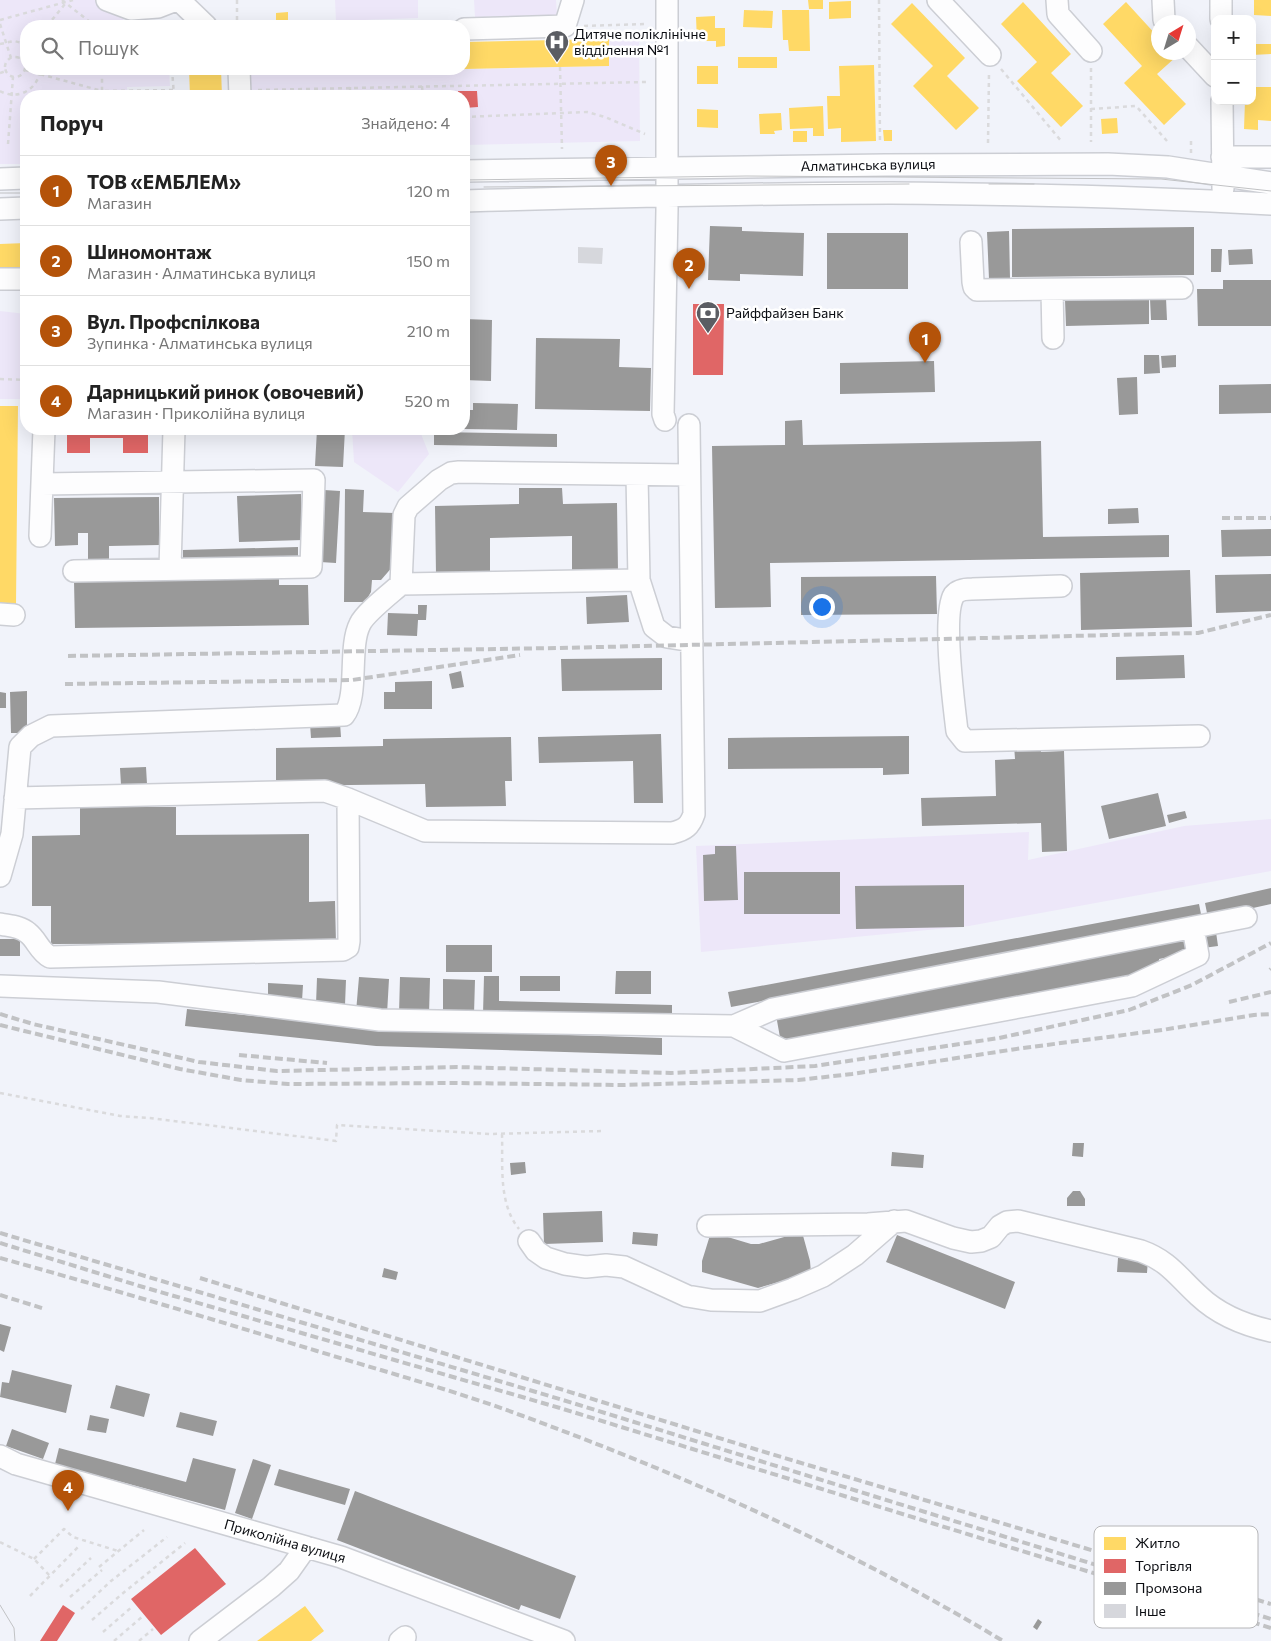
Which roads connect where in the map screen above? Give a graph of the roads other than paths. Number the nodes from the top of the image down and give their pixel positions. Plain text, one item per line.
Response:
1 (107, 0) edge
2 (177, 0) edge
3 (573, 0) edge
4 (667, 0) edge
5 (938, 0) edge
6 (1057, 0) edge
7 (1163, 0) edge
8 (1221, 0) edge
9 (1164, 15) edge
10 (1221, 15) edge
11 (199, 20) edge
12 (470, 29) edge
13 (1090, 51) road end
14 (990, 55) road end
15 (1196, 56) edge
16 (1211, 72) edge
17 (239, 75) edge
18 (239, 90) edge
19 (1222, 105) edge
20 (1271, 157) edge
21 (1222, 167) junction
22 (666, 168) junction
23 (470, 171) edge
24 (20, 178) edge
25 (0, 179) edge
26 (1271, 183) edge
27 (666, 196) junction
28 (470, 201) edge
29 (1223, 202) junction
30 (1271, 204) edge
31 (20, 208) edge
32 (0, 209) edge
33 (971, 242) dead end
34 (0, 279) edge
35 (20, 279) edge
36 (1182, 288) dead end
37 (1052, 290) junction
38 (1053, 338) dead end
39 (665, 420) dead end
40 (689, 425) dead end
41 (44, 435) edge
42 (174, 435) edge
43 (637, 475) junction
44 (689, 475) junction
45 (42, 484) junction
46 (40, 536) dead end
47 (170, 570) junction
48 (74, 571) dead end
49 (638, 580) junction
50 (401, 584) junction
51 (1062, 586) dead end
52 (692, 641) junction
53 (1199, 736) dead end
54 (15, 798) junction
55 (348, 799) junction
56 (0, 876) edge
57 (1246, 918) dead end
58 (0, 924) edge
59 (1193, 928) junction
60 (0, 986) edge
61 (734, 1026) junction
62 (894, 1221) junction
63 (708, 1226) dead end
64 (529, 1241) road end
65 (1271, 1332) edge
66 (0, 1456) edge
67 (306, 1547) junction
68 (200, 1641) edge
69 (564, 1641) edge

1 - 2 street
2 - 11 street
3 - 12 street
4 - 22 street
5 - 14 street
6 - 13 street
7 - 9 street
8 - 10 street
15 - 16 street
17 - 18 street
19 - 21 street
20 - 21 street, Алматинська вулиця
21 - 22 street, Алматинська вулиця
21 - 26 street, Алматинська вулиця
21 - 29 street
22 - 23 street, Алматинська вулиця
22 - 27 street
24 - 25 street
27 - 28 street, Алматинська вулиця
27 - 29 street, Алматинська вулиця
27 - 39 street
29 - 30 street, Алматинська вулиця
31 - 32 street
33 - 37 street
34 - 35 street
36 - 37 street
37 - 38 street
40 - 44 street
41 - 45 street
42 - 47 street
43 - 44 street
43 - 49 street
43 - 50 street
44 - 52 street
45 - 46 street
45 - 47 street
47 - 48 street
49 - 50 street
49 - 52 street
50 - 54 street
51 - 53 street
52 - 55 street
54 - 55 street
54 - 56 street
55 - 58 street
57 - 59 street
59 - 61 street
59 - 61 street
60 - 61 street
62 - 63 street
62 - 64 street
62 - 65 street
66 - 67 street, Приколійна вулиця
67 - 68 street
67 - 69 street, Приколійна вулиця

